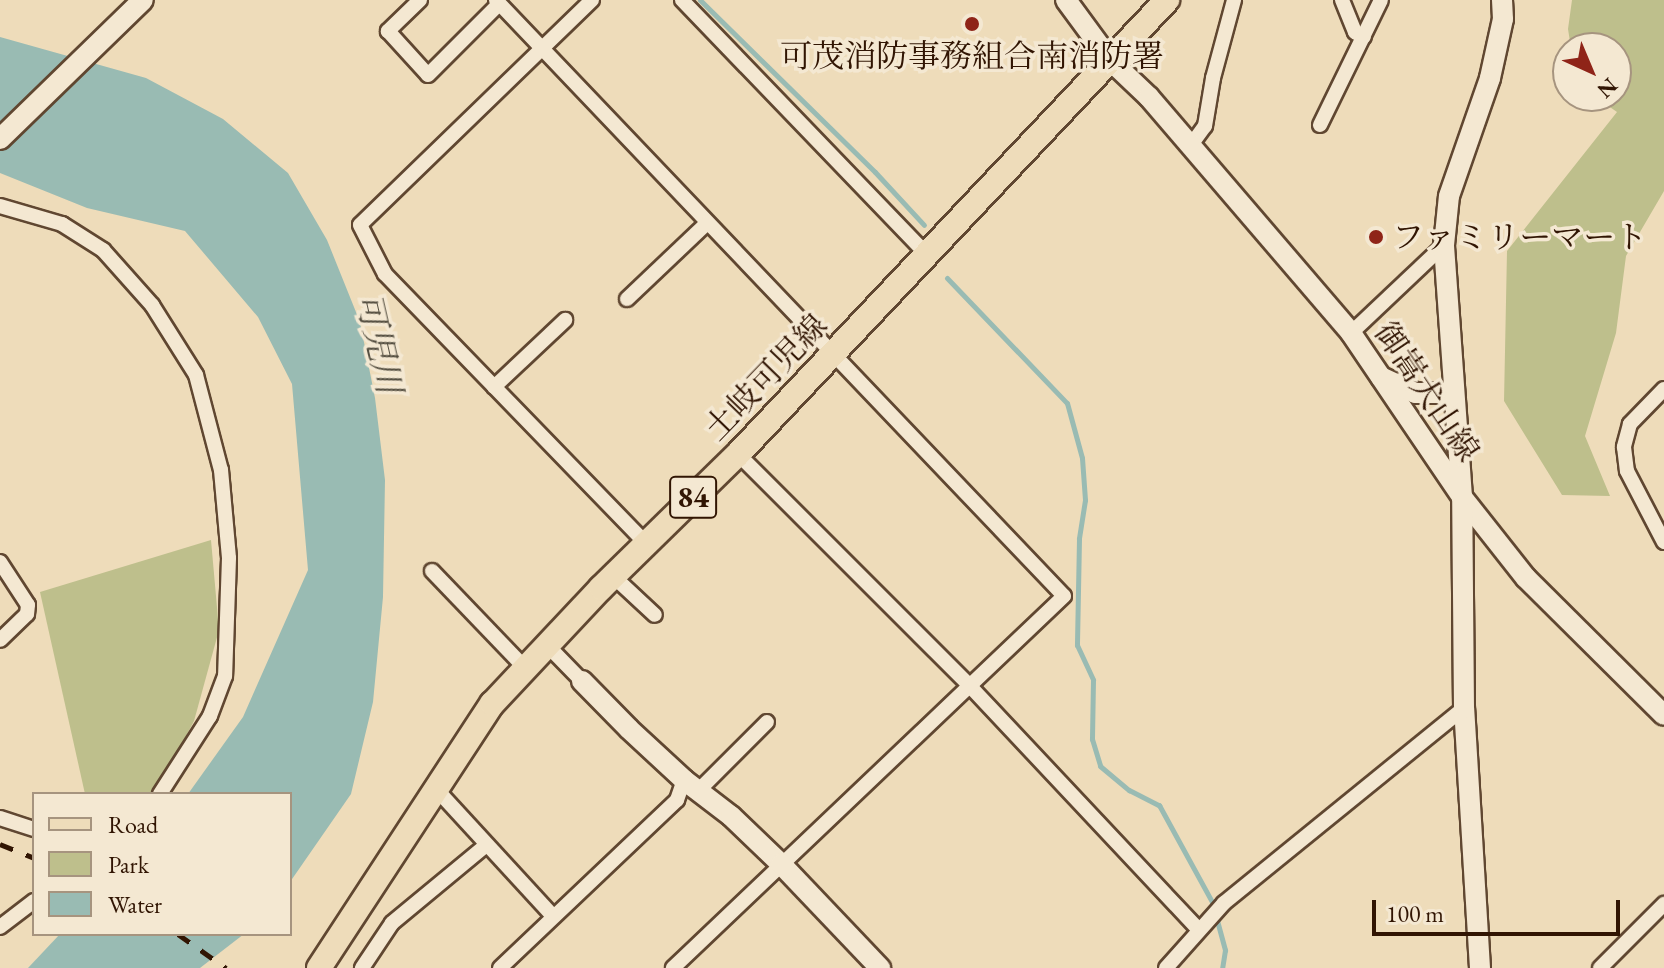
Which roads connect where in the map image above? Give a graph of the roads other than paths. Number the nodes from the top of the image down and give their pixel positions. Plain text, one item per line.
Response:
1 (420, 0) edge
2 (592, 0) edge
3 (682, 0) edge
4 (1066, 0) edge
5 (1167, 0) edge
6 (1234, 0) edge
7 (1342, 0) edge
8 (1381, 0) edge
9 (1502, 0) edge
10 (497, 2) edge
11 (129, 8) edge
12 (1364, 37) junction
13 (542, 48) junction
14 (1110, 60) junction
15 (1320, 125) dead end
16 (0, 139) edge
17 (1191, 145) junction
18 (0, 206) edge
19 (706, 224) junction
20 (1444, 245) junction
21 (927, 255) junction
22 (627, 299) dead end
23 (565, 320) dead end
24 (1351, 333) junction
25 (834, 353) junction
26 (1381, 377) junction
27 (494, 387) junction
28 (1664, 389) edge
29 (1454, 393) junction
30 (738, 454) junction
31 (1462, 497) junction
32 (1664, 542) edge
33 (646, 543) junction
34 (0, 562) edge
35 (432, 571) dead end
36 (613, 576) junction
37 (655, 615) dead end
38 (0, 640) edge
39 (547, 645) junction
40 (526, 669) junction
41 (582, 681) joint
42 (968, 684) junction
43 (1464, 708) junction
44 (1664, 715) edge
45 (767, 722) dead end
46 (692, 785) junction
47 (437, 790) junction
48 (161, 792) edge
49 (0, 818) edge
50 (32, 828) edge
51 (485, 846) junction
52 (781, 864) junction
53 (32, 903) edge
54 (1664, 904) edge
55 (552, 915) junction
56 (0, 927) edge
57 (1199, 930) junction
58 (319, 968) edge
59 (362, 968) edge
60 (500, 968) edge
61 (673, 968) edge
62 (880, 968) edge
63 (1166, 968) edge
64 (1480, 968) edge
65 (1600, 968) edge

1 - 10 street
2 - 13 street
3 - 21 street
4 - 14 street, 御嵩犬山線
5 - 14 main road, 土岐可児線 / 84
6 - 17 street
7 - 12 street
8 - 12 street
9 - 20 street
10 - 13 street
11 - 16 street
12 - 15 street
13 - 19 street
13 - 27 street
14 - 17 street, 御嵩犬山線
14 - 21 main road, 土岐可児線 / 84
17 - 24 street, 御嵩犬山線
18 - 48 street
19 - 22 street
19 - 25 street
20 - 24 street
20 - 29 street
21 - 25 main road, 土岐可児線 / 84
23 - 27 street
24 - 26 street, 御嵩犬山線
25 - 30 main road, 土岐可児線 / 84
25 - 42 street
26 - 29 street
26 - 31 street, 御嵩犬山線
27 - 33 street
28 - 32 street
29 - 31 street
30 - 33 main road, 土岐可児線 / 84
30 - 42 street
31 - 43 street, 御嵩犬山線
31 - 44 street
33 - 36 main road, 土岐可児線 / 84
34 - 38 street
35 - 40 street
36 - 37 street
36 - 39 main road, 土岐可児線 / 84
39 - 40 main road, 土岐可児線 / 84
39 - 41 street
40 - 47 main road, 土岐可児線 / 84
41 - 46 street
42 - 52 street
42 - 57 street
43 - 57 street
43 - 64 street, 御嵩犬山線
45 - 46 street
46 - 52 street
46 - 55 street
47 - 51 street
47 - 58 main road, 土岐可児線 / 84
49 - 50 street
51 - 55 street
51 - 59 street
52 - 61 street
52 - 62 street
53 - 56 street
54 - 65 street
55 - 60 street
57 - 63 street

